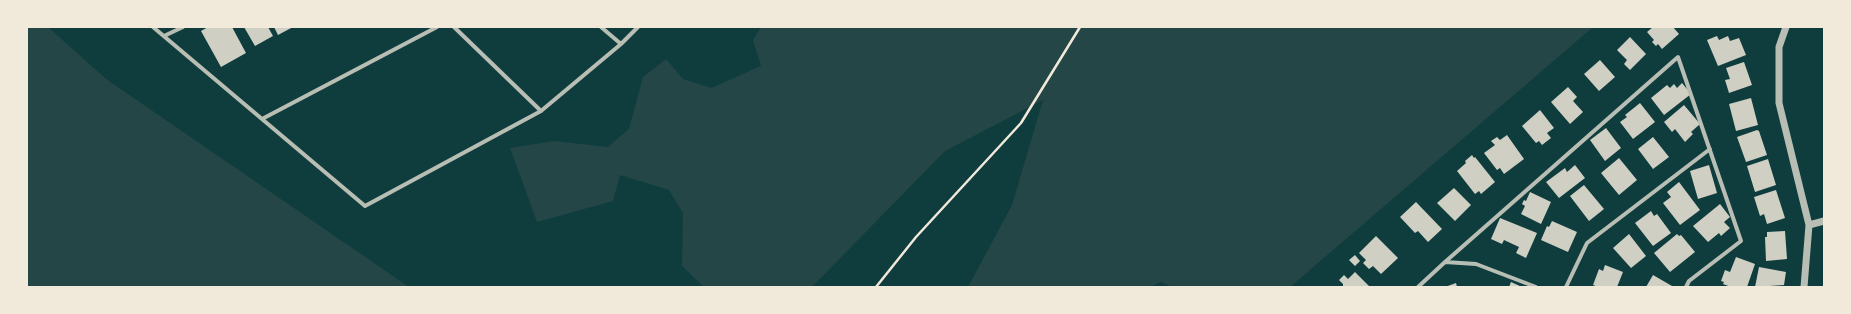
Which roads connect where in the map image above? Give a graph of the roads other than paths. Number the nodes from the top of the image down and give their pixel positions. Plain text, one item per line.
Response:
1 (153, 27) edge
2 (183, 27) edge
3 (437, 27) edge
4 (454, 27) edge
5 (601, 27) edge
6 (638, 27) edge
7 (1786, 27) edge
8 (164, 36) junction
9 (621, 44) junction
10 (541, 111) junction
11 (262, 119) junction
12 (1710, 149) junction
13 (1824, 221) edge
14 (1809, 225) junction
15 (1445, 262) junction
16 (1418, 287) edge
17 (1536, 287) edge
18 (1566, 287) edge
19 (1686, 287) edge
20 (1804, 287) edge

1 - 8 street
2 - 8 street
3 - 11 street
4 - 10 street
5 - 9 street
6 - 9 street
7 - 14 street
8 - 11 street
9 - 10 street
10 - 11 street
12 - 15 street
12 - 18 street
12 - 19 street
13 - 14 street
14 - 20 street
15 - 16 street
15 - 17 street

